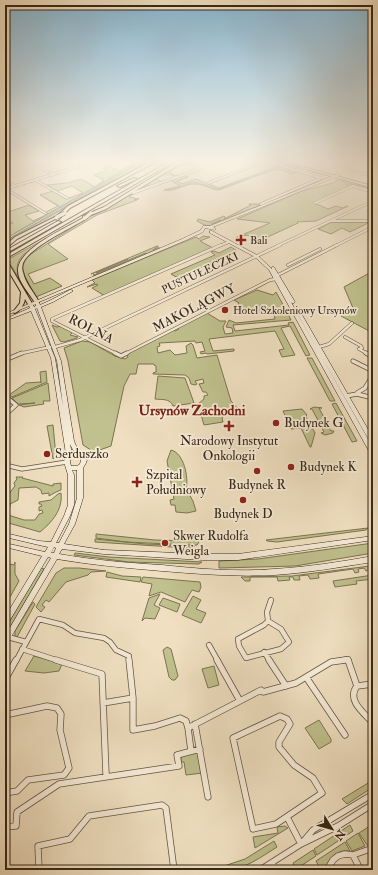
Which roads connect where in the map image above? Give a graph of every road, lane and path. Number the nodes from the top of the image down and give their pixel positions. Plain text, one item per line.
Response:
1 (25, 201) edge
2 (81, 201) edge
3 (90, 201) edge
4 (96, 201) edge
5 (104, 201) edge
6 (111, 201) edge
7 (118, 201) edge
8 (268, 201) edge
9 (277, 201) edge
10 (320, 201) edge
11 (373, 201) edge
12 (315, 203) dead end
13 (265, 206) junction
14 (45, 213) dead end
15 (373, 221) edge
16 (330, 222) junction
17 (62, 225) junction
18 (373, 227) edge
19 (46, 230) junction
20 (210, 230) junction
21 (229, 242) junction
22 (5, 248) edge
23 (320, 250) dead end
24 (5, 253) edge
25 (257, 256) junction
26 (304, 258) junction
27 (5, 260) edge
28 (310, 260) junction
29 (288, 265) dead end
30 (277, 277) junction
31 (23, 292) junction
32 (38, 304) junction
33 (32, 307) junction
34 (15, 312) junction
35 (5, 315) edge
36 (5, 320) edge
37 (352, 323) dead end
38 (345, 337) dead end
39 (85, 338) junction
40 (52, 347) junction
41 (319, 348) junction
42 (121, 356) joint
43 (373, 357) edge
44 (5, 360) edge
45 (353, 361) dead end
46 (373, 371) edge
47 (373, 375) edge
48 (357, 394) junction
49 (5, 396) edge
50 (346, 396) junction
51 (373, 398) edge
52 (5, 415) edge
53 (373, 442) edge
54 (373, 454) edge
55 (80, 456) junction
56 (68, 462) junction
57 (5, 465) edge
58 (80, 467) junction
59 (5, 535) edge
60 (373, 538) edge
61 (5, 545) edge
62 (52, 545) junction
63 (61, 546) junction
64 (46, 555) junction
65 (56, 556) junction
66 (373, 559) edge
67 (271, 600) dead end
68 (268, 621) junction
69 (5, 623) edge
70 (6, 640) edge
71 (26, 642) junction
72 (209, 645) dead end
73 (22, 649) junction
74 (264, 652) junction
75 (306, 677) junction
76 (5, 680) edge
77 (373, 684) edge
78 (286, 686) junction
79 (357, 686) junction
80 (133, 698) junction
81 (240, 701) junction
82 (103, 703) junction
83 (5, 715) edge
84 (373, 723) edge
85 (195, 724) junction
86 (188, 728) junction
87 (345, 735) dead end
88 (200, 749) junction
89 (191, 750) junction
90 (106, 774) dead end
91 (5, 793) edge
92 (373, 794) edge
93 (208, 797) dead end
94 (373, 804) edge
95 (287, 818) junction
96 (5, 827) edge
97 (301, 844) junction
98 (373, 848) edge
99 (353, 855) junction
100 (272, 863) junction
101 (360, 869) edge
102 (38, 870) edge
103 (174, 870) edge
104 (260, 870) edge
105 (274, 870) edge
106 (327, 870) edge

1 - 14 street
2 - 19 highway
3 - 22 highway, bridge
4 - 19 highway
5 - 17 highway
6 - 32 highway, bridge
7 - 17 highway
8 - 13 street
9 - 13 street
10 - 12 street
11 - 16 street, PUSTUŁECZKI
13 - 20 street
15 - 16 street
16 - 25 street, PUSTUŁECZKI
17 - 27 highway
18 - 28 street, MAKOLĄGWY
19 - 24 highway
20 - 21 street
20 - 25 street
20 - 32 street
21 - 25 street
21 - 39 street, ROLNA
23 - 26 street
25 - 30 street
25 - 39 street, PUSTUŁECZKI
26 - 28 street
26 - 29 street
27 - 31 highway
28 - 30 street, MAKOLĄGWY
30 - 41 street
30 - 42 street, MAKOLĄGWY
30 - 54 street
31 - 33 highway
31 - 34 highway
32 - 33 street
32 - 40 street
33 - 34 street
33 - 36 street
33 - 40 street
34 - 35 street
37 - 41 street
38 - 43 street
39 - 40 street, PUSTUŁECZKI
39 - 42 street, ROLNA
40 - 44 street, PUSTUŁECZKI
40 - 55 street
40 - 56 street
41 - 50 street
45 - 46 street
47 - 48 street
48 - 50 street
48 - 51 street
49 - 52 street
50 - 53 street
55 - 56 street
55 - 58 street
56 - 57 street
56 - 58 street
56 - 62 street
58 - 63 street
59 - 62 street
60 - 63 street
61 - 64 street
62 - 63 street
62 - 64 street
63 - 65 street
64 - 65 street
64 - 69 street
65 - 66 street
65 - 70 street
67 - 68 street
68 - 74 street
68 - 74 street
70 - 71 street
71 - 73 street
71 - 80 street
72 - 81 street
73 - 76 street
73 - 82 street
74 - 78 street
75 - 78 street
75 - 79 street
75 - 87 street
77 - 79 street
78 - 81 street
79 - 84 street
80 - 82 street
80 - 86 street
81 - 85 street
82 - 90 street
83 - 91 street
85 - 86 street
85 - 88 street
86 - 89 street
88 - 89 street
88 - 93 street
89 - 96 street
92 - 97 street
94 - 97 street
95 - 95 street
95 - 97 street
97 - 100 street
98 - 99 street
99 - 101 street
99 - 106 street
100 - 104 street
100 - 105 street
102 - 103 street

